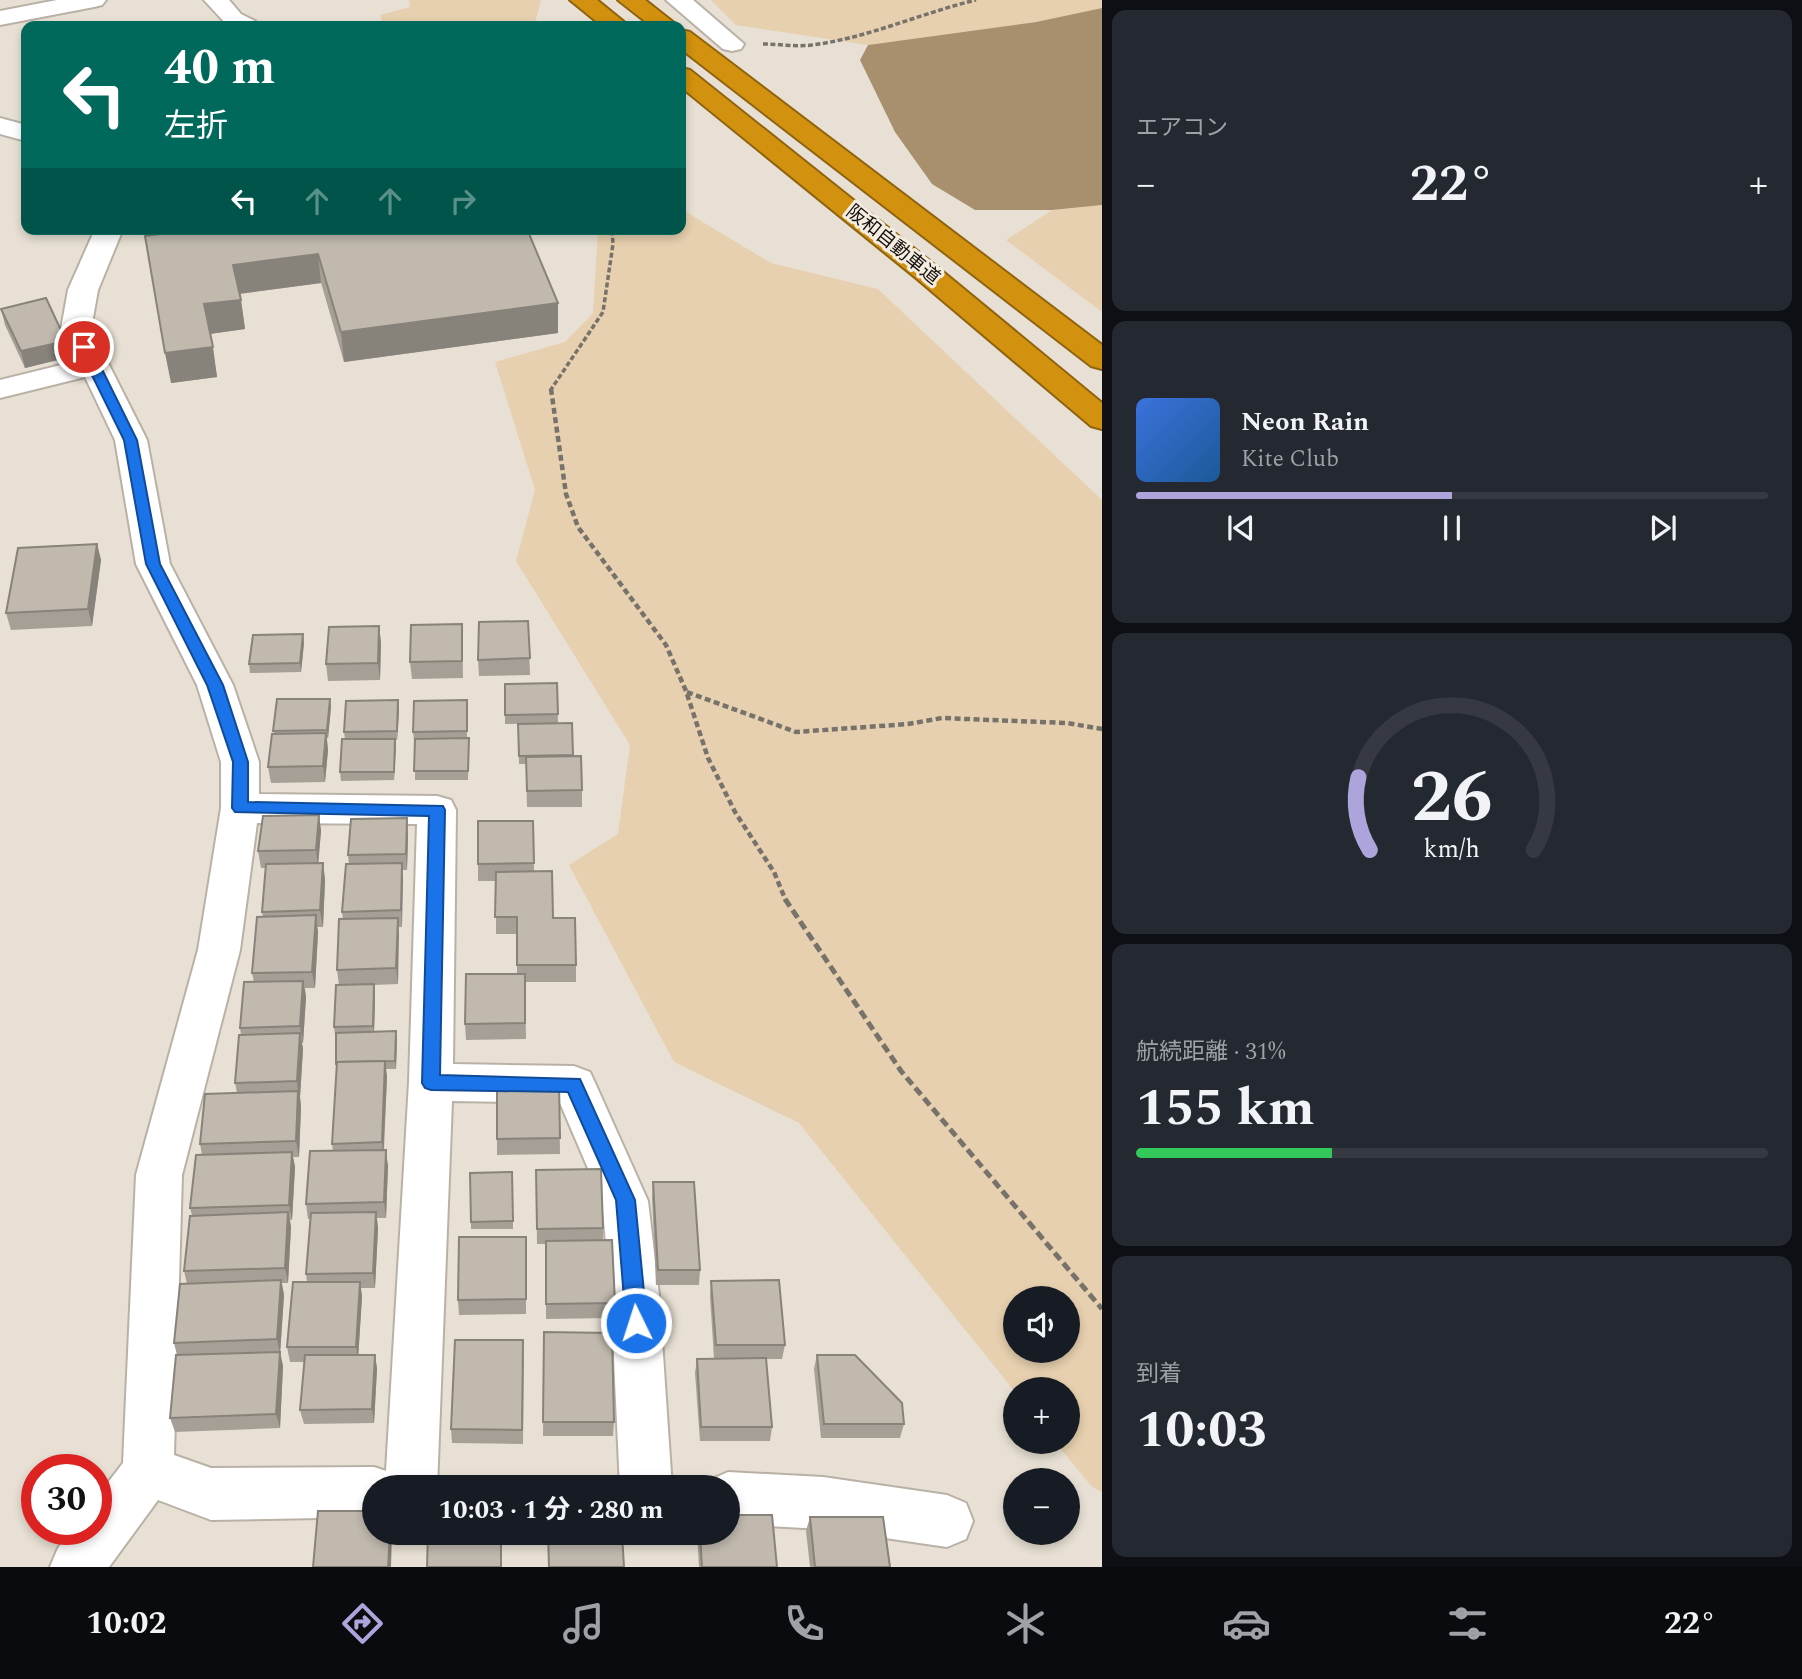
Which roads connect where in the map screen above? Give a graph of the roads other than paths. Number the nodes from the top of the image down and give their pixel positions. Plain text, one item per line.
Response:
1 (94, 0) edge
2 (216, 0) edge
3 (582, 0) edge
4 (630, 0) edge
5 (678, 0) edge
6 (0, 18) edge
7 (237, 21) edge
8 (610, 21) edge
9 (659, 21) edge
10 (686, 41) edge
11 (732, 44) road end
12 (686, 79) edge
13 (0, 126) edge
14 (21, 132) edge
15 (106, 235) edge
16 (926, 272) junction
17 (1102, 360) edge
18 (93, 366) junction
19 (0, 389) edge
20 (1102, 418) edge
21 (1102, 438) edge
22 (240, 808) junction
23 (431, 1083) junction
24 (148, 1471) junction
25 (412, 1475) edge
26 (645, 1475) edge
27 (362, 1492) edge
28 (740, 1499) edge
29 (947, 1521) dead end
30 (77, 1567) edge

1 - 6 street
2 - 7 street
3 - 8 highway
4 - 9 highway
5 - 11 street
10 - 17 highway, 阪和自動車道
12 - 16 highway, 阪和自動車道
13 - 14 street
15 - 18 street
16 - 20 highway, 阪和自動車道
16 - 21 highway
18 - 19 street
18 - 22 street
22 - 23 street
22 - 24 street
23 - 25 street
23 - 26 street
24 - 27 street
24 - 30 street
28 - 29 street

